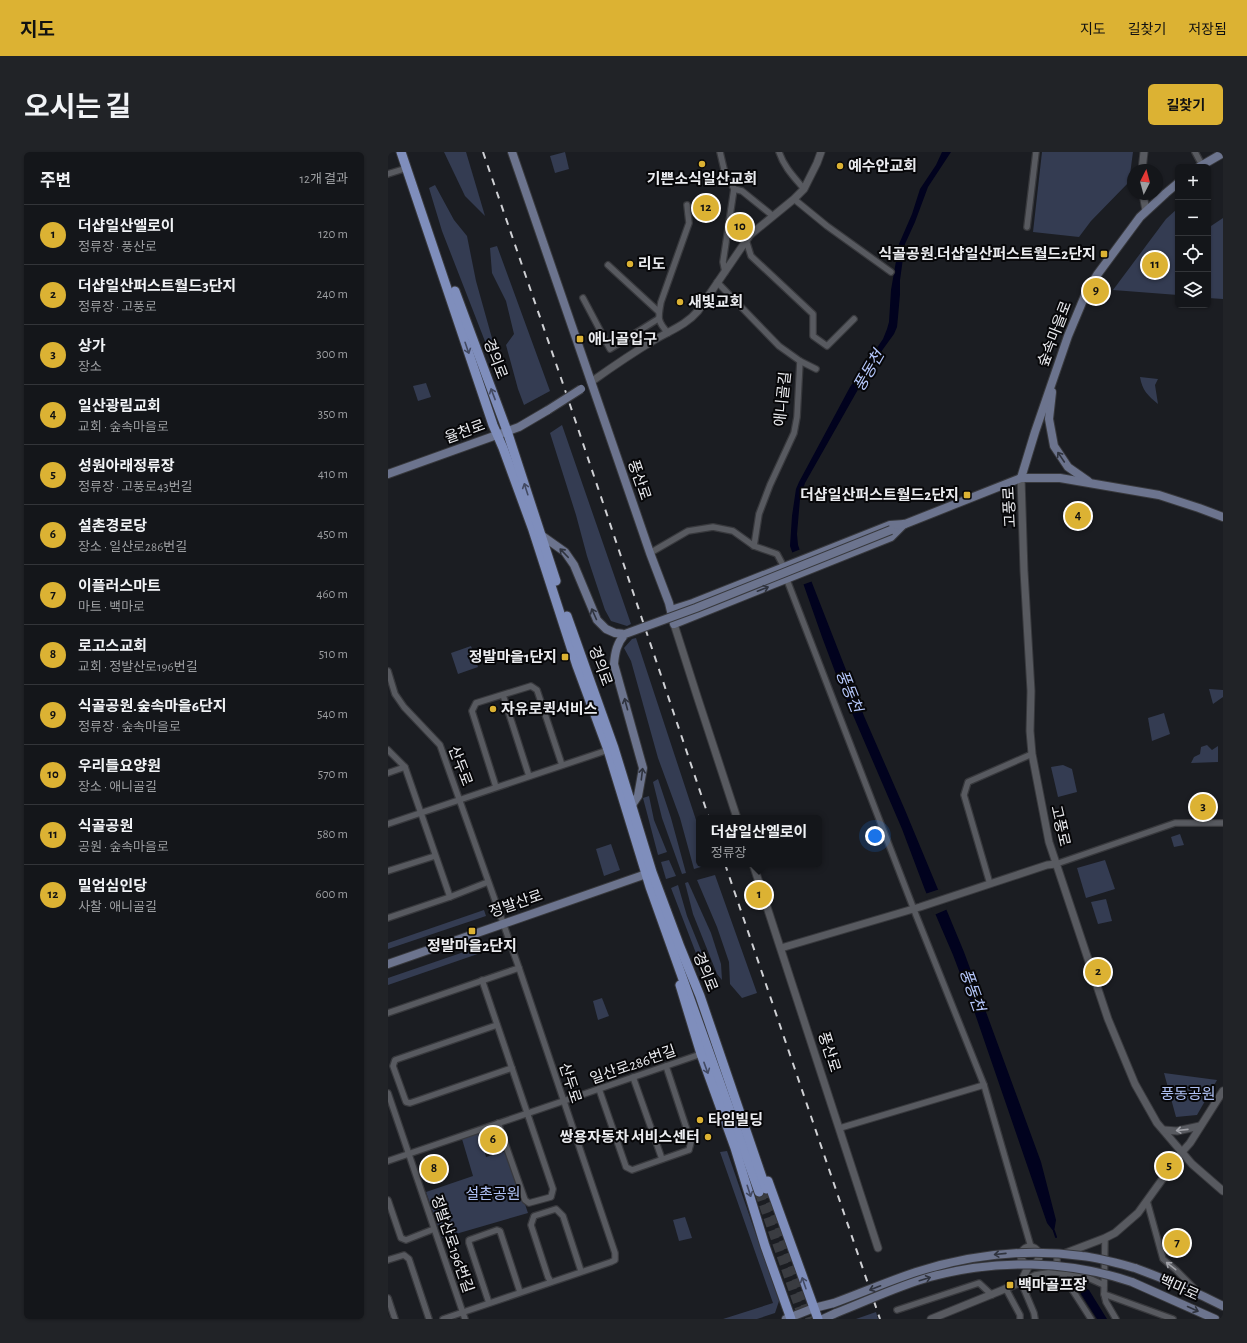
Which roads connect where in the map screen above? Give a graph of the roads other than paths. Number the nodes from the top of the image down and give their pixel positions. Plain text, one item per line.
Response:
1 (401, 152) edge
2 (407, 152) edge
3 (512, 152) edge
4 (720, 152) edge
5 (779, 152) edge
6 (821, 152) edge
7 (1036, 152) edge
8 (1144, 152) edge
9 (1194, 152) edge
10 (1223, 153) edge
11 (1143, 164) edge
12 (1199, 164) edge
13 (1204, 164) edge
14 (407, 168) junction
15 (388, 174) edge
16 (1175, 186) edge
17 (734, 189) junction
18 (804, 189) junction
19 (794, 199) junction
20 (1144, 200) edge
21 (687, 205) dead end
22 (1146, 211) junction
23 (772, 216) junction
24 (1027, 226) dead end
25 (746, 240) junction
26 (608, 265) dead end
27 (724, 272) junction
28 (891, 272) dead end
29 (717, 282) junction
30 (583, 298) dead end
31 (658, 316) junction
32 (854, 319) dead end
33 (668, 333) junction
34 (800, 361) junction
35 (816, 369) dead end
36 (1055, 372) junction
37 (591, 382) junction
38 (507, 431) junction
39 (497, 434) junction
40 (388, 474) edge
41 (1021, 478) junction
42 (1090, 482) junction
43 (1223, 517) edge
44 (904, 524) junction
45 (541, 535) junction
46 (754, 546) junction
47 (650, 553) junction
48 (786, 566) junction
49 (790, 578) junction
50 (671, 610) junction
51 (674, 624) junction
52 (625, 634) junction
53 (388, 671) edge
54 (503, 695) junction
55 (388, 750) edge
56 (608, 750) junction
57 (1032, 754) junction
58 (562, 765) junction
59 (405, 767) junction
60 (388, 773) edge
61 (529, 776) junction
62 (496, 787) junction
63 (459, 799) junction
64 (632, 805) junction
65 (422, 812) junction
66 (737, 815) edge
67 (1223, 823) edge
68 (388, 824) edge
69 (436, 856) junction
70 (1056, 864) junction
71 (754, 867) edge
72 (388, 871) edge
73 (649, 873) junction
74 (488, 882) junction
75 (990, 884) junction
76 (450, 897) junction
77 (914, 908) junction
78 (388, 918) edge
79 (503, 924) junction
80 (781, 948) junction
81 (677, 949) junction
82 (388, 964) edge
83 (519, 968) junction
84 (482, 980) junction
85 (388, 1013) edge
86 (497, 1025) junction
87 (701, 1054) junction
88 (666, 1066) junction
89 (512, 1068) junction
90 (633, 1077) junction
91 (984, 1085) junction
92 (598, 1089) junction
93 (1223, 1091) edge
94 (388, 1093) edge
95 (563, 1101) junction
96 (527, 1113) junction
97 (498, 1123) junction
98 (1200, 1126) junction
99 (840, 1128) junction
100 (1164, 1130) junction
101 (1182, 1152) junction
102 (408, 1153) junction
103 (662, 1159) junction
104 (388, 1161) edge
105 (762, 1191) tunnel mouth
106 (1223, 1191) edge
107 (388, 1200) edge
108 (1147, 1201) junction
109 (434, 1229) junction
110 (1105, 1238) junction
111 (878, 1248) dead end
112 (1031, 1248) junction
113 (1039, 1255) junction
114 (1057, 1256) junction
115 (388, 1260) edge
116 (1029, 1266) junction
117 (581, 1271) junction
118 (1061, 1273) junction
119 (551, 1282) junction
120 (1021, 1282) junction
121 (1104, 1285) junction
122 (1006, 1289) junction
123 (520, 1292) junction
124 (1199, 1293) junction
125 (1104, 1294) junction
126 (992, 1295) junction
127 (388, 1298) edge
128 (490, 1302) junction
129 (1223, 1306) edge
130 (814, 1308) junction
131 (897, 1310) dead end
132 (463, 1312) junction
133 (789, 1318) edge
134 (395, 1319) edge
135 (429, 1319) edge
136 (443, 1319) edge
137 (465, 1319) edge
138 (818, 1319) edge
139 (823, 1319) edge
140 (931, 1319) edge
141 (1020, 1319) edge
142 (1035, 1319) edge
143 (1091, 1319) edge
144 (1116, 1319) edge
145 (1173, 1319) edge
146 (1215, 1319) edge

1 - 14 main road, 경의로
38 -> 2 main road, 경의로
3 - 37 main road, 풍산로
4 - 17 street
5 - 18 street
6 - 18 street
7 - 24 street
8 - 11 street
9 - 12 street
10 - 13 main road
14 - 15 street
14 -> 39 main road, 경의로
16 - 22 main road, 숲속마을로
17 - 23 street
17 - 27 street
18 - 19 street
19 - 23 street
19 - 28 street
20 - 22 street
21 - 31 street
22 - 36 main road, 숲속마을로
23 - 25 street
25 - 27 street
25 - 32 street
26 - 31 street
27 - 29 street
29 - 33 street
29 - 34 street, 애니골길
30 - 31 street
31 - 33 street
33 - 37 street
34 - 35 street
34 - 46 street, 애니골길
36 - 41 main road, 숲속마을로
42 -> 36 main road
37 - 38 main road, 율천로, bridge
37 - 47 main road, 풍산로
38 - 39 main road, 율천로
45 -> 38 main road, 경의로
39 - 40 main road, 율천로
39 - 56 main road, 경의로
41 - 42 main road
41 - 44 main road
41 - 57 street, 고풍로
42 - 43 main road
44 - 48 main road
44 - 49 main road
44 - 52 main road, bridge
52 -> 45 main road
45 - 64 main road, 경의로
46 - 47 street
46 - 48 street
47 - 50 main road, 풍산로
48 - 50 main road
51 -> 49 main road
49 - 77 street
50 - 51 main road, 풍산로
51 - 66 street, 풍산로
64 -> 52 main road
53 - 63 street, 산두로
54 - 58 street
54 - 61 street
54 - 62 street
55 - 59 street
56 - 58 street
56 - 73 main road, 경의로
57 - 70 street, 고풍로
57 - 75 street
58 - 61 street
59 - 60 street
59 - 65 street
61 - 62 street
62 - 63 street
63 - 65 street
63 - 74 street, 산두로
64 - 73 main road, 경의로
65 - 68 street
65 - 69 street
67 - 70 street
69 - 72 street
69 - 76 street
70 - 75 street
70 - 100 street, 고풍로
71 - 80 street, 풍산로
73 - 79 main road, 정발산로
73 - 81 main road, 경의로
74 - 76 street
74 - 79 street, 산두로
75 - 77 street
76 - 78 street
77 - 80 street
77 - 91 street
79 - 82 main road, 정발산로
79 - 83 street, 산두로
80 - 99 street, 풍산로
81 - 87 main road
81 - 105 main road, 경의로
130 -> 81 main road
83 - 84 street
83 - 95 street, 산두로
84 - 85 street
84 - 86 street
86 - 89 street
86 - 89 street
87 - 88 street, 일산로286번길
87 -> 133 main road
88 - 90 street, 일산로286번길
88 - 103 street
89 - 96 street
90 - 92 street, 일산로286번길
90 - 103 street
91 - 99 street
91 - 112 street
92 - 95 street, 일산로286번길
92 - 103 street
93 - 98 street
94 - 102 street, 정발산로196번길
95 - 96 street, 일산로286번길
95 - 117 street, 산두로
96 - 97 street, 일산로286번길
96 - 97 street
97 - 102 street, 일산로286번길
98 -> 100 street
98 - 101 street
99 - 111 street, 풍산로
100 - 101 street, 고풍로
101 - 106 street, 고풍로
101 - 108 street
102 - 104 street, 일산로286번길
102 - 109 street, 정발산로196번길
107 - 109 street
108 - 110 street
124 -> 108 street
109 - 132 street, 정발산로196번길
110 - 114 street
110 - 121 street
112 - 113 street
112 - 116 street
113 - 114 street
113 - 116 street
114 - 118 street
115 - 135 street
116 - 120 street
117 - 119 street, 산두로
117 - 119 street
118 - 120 street
118 - 121 street
118 - 143 street
119 - 123 street, 산두로
120 - 122 street
120 - 142 street
121 - 125 street
122 - 126 street
122 - 141 street
123 - 128 street, 산두로
123 - 128 street
124 - 129 main road, 백마로
124 -> 130 main road, 백마로, bridge
125 - 144 street
125 - 145 street
126 - 131 street
126 - 140 street
127 - 134 street
128 - 132 street, 산두로
130 - 133 main road
130 - 138 main road
132 - 136 street, 산두로
132 - 137 street
139 -> 146 main road, 백마로, bridge

